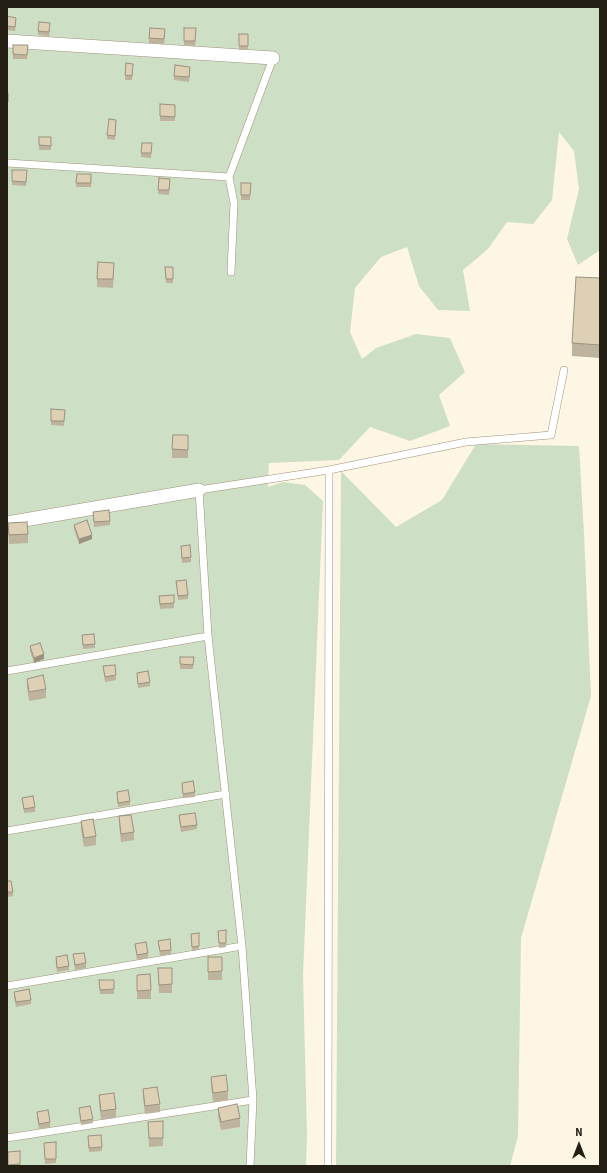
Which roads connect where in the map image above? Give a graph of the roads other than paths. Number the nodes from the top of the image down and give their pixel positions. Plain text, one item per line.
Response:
1 (7, 41) edge
2 (273, 58) joint
3 (7, 162) edge
4 (229, 177) junction
5 (231, 272) dead end
6 (564, 370) dead end
7 (329, 470) junction
8 (199, 490) junction
9 (7, 523) edge
10 (208, 636) junction
11 (7, 670) edge
12 (226, 794) junction
13 (7, 831) edge
14 (242, 946) junction
15 (7, 986) edge
16 (253, 1100) junction
17 (7, 1138) edge
18 (250, 1166) edge
19 (328, 1166) edge

1 - 2 street
2 - 4 lane
3 - 4 lane
4 - 5 lane
6 - 7 lane
7 - 8 lane
7 - 19 lane
8 - 9 street
8 - 10 lane
10 - 11 lane
10 - 12 lane
12 - 13 lane
12 - 14 lane
14 - 15 lane
14 - 16 lane
16 - 17 lane
16 - 18 lane

